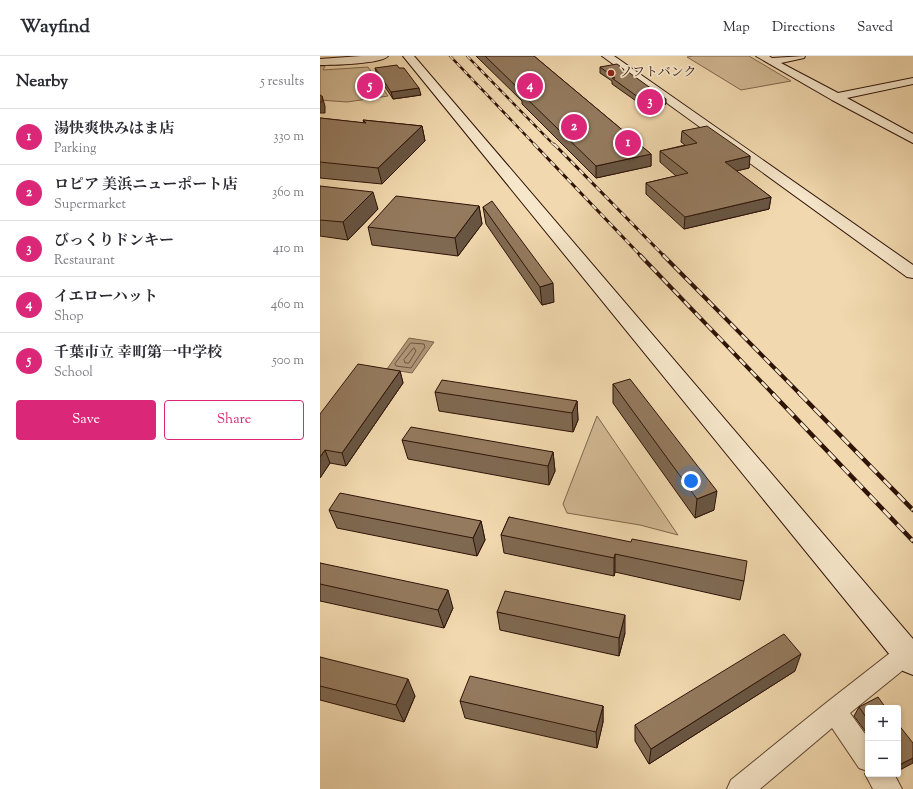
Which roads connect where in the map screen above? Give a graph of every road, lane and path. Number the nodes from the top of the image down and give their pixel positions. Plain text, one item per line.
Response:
1 (383, 56) edge
2 (408, 56) edge
3 (607, 56) edge
4 (800, 56) edge
5 (766, 59) edge
6 (320, 62) edge
7 (913, 81) edge
8 (836, 97) junction
9 (913, 139) edge
10 (913, 273) edge
11 (910, 657) edge
12 (834, 711) junction
13 (865, 755) edge
14 (880, 777) edge
15 (740, 789) edge
16 (889, 789) edge

1 - 6 street
2 - 11 street
3 - 10 street
4 - 5 street
5 - 8 street
7 - 8 street
8 - 9 street
11 - 12 street
12 - 13 street
12 - 15 street
14 - 16 street

